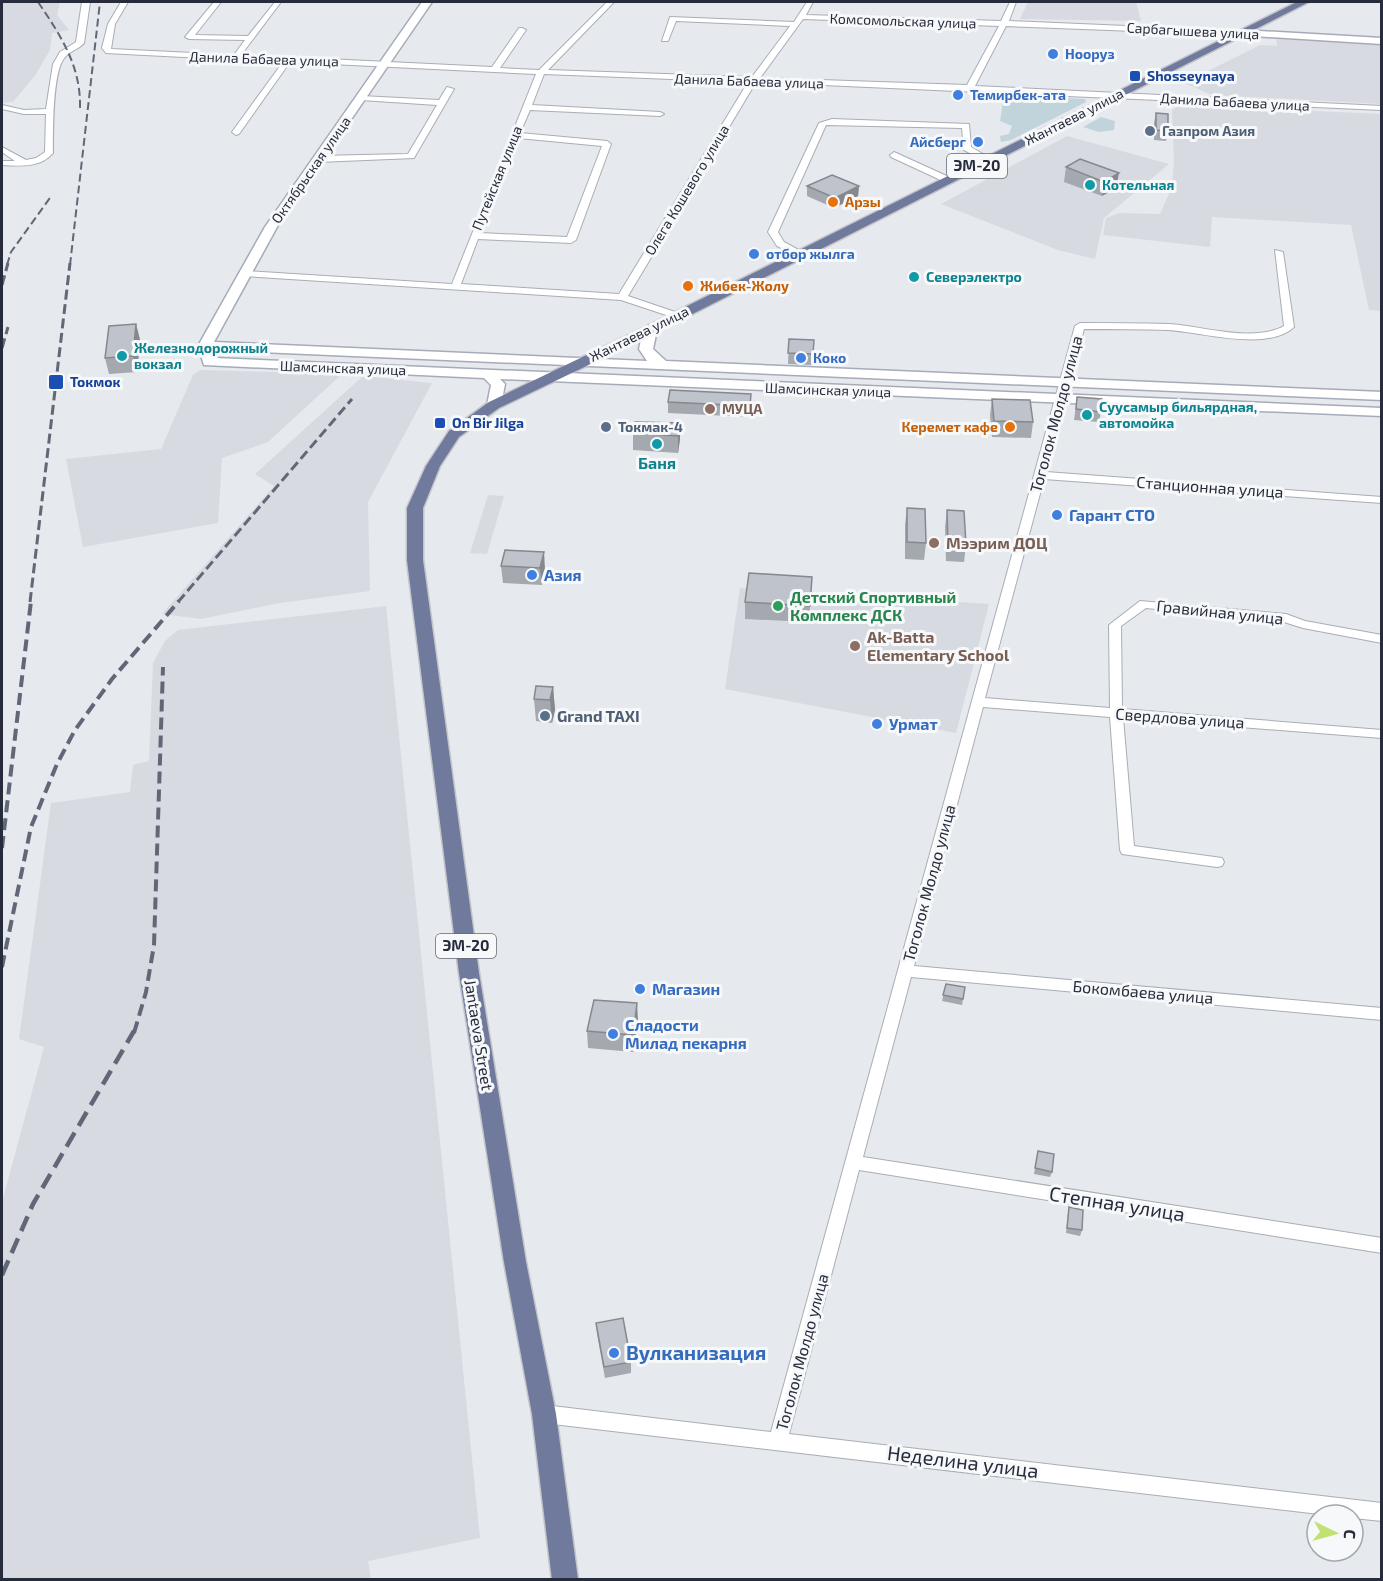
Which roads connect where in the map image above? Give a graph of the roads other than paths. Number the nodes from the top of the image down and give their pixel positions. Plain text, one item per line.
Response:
1 (86, 2) edge
2 (124, 2) edge
3 (217, 2) edge
4 (278, 2) edge
5 (427, 2) edge
6 (611, 2) edge
7 (810, 2) edge
8 (1013, 2) edge
9 (1304, 2) edge
10 (799, 21) junction
11 (1004, 23) junction
12 (522, 30) dead end
13 (1242, 33) junction
14 (251, 38) junction
15 (665, 39) dead end
16 (1382, 41) edge
17 (236, 57) junction
18 (288, 60) junction
19 (385, 64) junction
20 (495, 69) junction
21 (541, 72) junction
22 (753, 82) junction
23 (970, 88) junction
24 (450, 89) dead end
25 (1116, 96) junction
26 (361, 98) junction
27 (442, 103) junction
28 (526, 107) junction
29 (1382, 108) edge
30 (4, 111) edge
31 (51, 111) junction
32 (660, 114) dead end
33 (236, 132) dead end
34 (515, 135) junction
35 (2, 149) edge
36 (894, 155) dead end
37 (318, 159) junction
38 (989, 160) junction
39 (2, 163) edge
40 (25, 163) junction
41 (948, 180) junction
42 (474, 236) junction
43 (1278, 252) dead end
44 (801, 254) junction
45 (246, 274) junction
46 (456, 286) junction
47 (622, 297) junction
48 (678, 316) junction
49 (650, 330) junction
50 (205, 346) junction
51 (579, 363) junction
52 (662, 365) junction
53 (487, 373) junction
54 (553, 376) junction
55 (1064, 383) junction
56 (1382, 396) edge
57 (1060, 399) junction
58 (494, 405) junction
59 (1382, 412) edge
60 (1039, 475) junction
61 (1382, 500) edge
62 (1382, 639) edge
63 (978, 702) junction
64 (1116, 713) junction
65 (1382, 734) edge
66 (1217, 862) dead end
67 (905, 971) junction
68 (1382, 1014) edge
69 (853, 1162) junction
70 (1382, 1246) edge
71 (544, 1414) junction
72 (778, 1440) junction
73 (1382, 1512) edge
74 (565, 1580) edge

1 - 31 street
2 - 17 street, Данила Бабаева улица
3 - 14 street
4 - 14 street
5 - 19 street, Октябрьская улица
6 - 21 street
7 - 10 street, Олега Кошевого улица
8 - 11 street
9 - 13 main road, Жантаева улица / ЭМ-20
10 - 11 street, Комсомольская улица
10 - 15 street, Комсомольская улица
10 - 22 street, Олега Кошевого улица
11 - 13 street, Сарбагышева улица
11 - 23 street
12 - 20 street
13 - 16 street, Сарбагышева улица
13 - 25 main road, Жантаева улица / ЭМ-20
14 - 17 street
17 - 18 street, Данила Бабаева улица
18 - 19 street, Данила Бабаева улица
18 - 33 street
19 - 20 street, Данила Бабаева улица
19 - 26 street, Октябрьская улица
20 - 21 street, Данила Бабаева улица
21 - 22 street, Данила Бабаева улица
21 - 28 street, Путейская улица
22 - 23 street, Данила Бабаева улица
22 - 47 street, Олега Кошевого улица
23 - 25 street, Данила Бабаева улица
24 - 27 street
25 - 29 street, Данила Бабаева улица
25 - 38 main road, Жантаева улица / ЭМ-20
26 - 27 street
26 - 37 street, Октябрьская улица
27 - 37 street
28 - 32 street
28 - 34 street, Путейская улица
30 - 31 street
31 - 40 street
34 - 42 street, Путейская улица
34 - 42 street
35 - 40 street
36 - 41 street
37 - 45 street, Октябрьская улица
38 - 41 main road, Жантаева улица / ЭМ-20
38 - 44 street
39 - 40 street
41 - 44 main road, Жантаева улица / ЭМ-20
42 - 46 street, Путейская улица
43 - 55 street, Тоголок Молдо улица
44 - 48 main road, Жантаева улица / ЭМ-20
45 - 46 street
45 - 50 street, Октябрьская улица
46 - 47 street
47 - 48 street
48 - 49 main road, Жантаева улица / ЭМ-20
49 - 51 main road, Жантаева улица / ЭМ-20
49 - 52 street
50 - 51 street, Шамсинская улица
50 - 53 street, Шамсинская улица
51 - 52 street, Шамсинская улица
51 - 54 main road, Жантаева улица / ЭМ-20
52 - 55 street, Шамсинская улица
53 - 54 street, Шамсинская улица
53 - 58 street
54 - 57 street, Шамсинская улица
54 - 58 main road, Jantaeva Street / ЭМ-20
55 - 56 street, Шамсинская улица
55 - 57 street, Тоголок Молдо улица
57 - 59 street, Шамсинская улица
57 - 60 street, Тоголок Молдо улица
58 - 71 main road, Jantaeva Street / ЭМ-20
60 - 61 street, Станционная улица
60 - 63 street, Тоголок Молдо улица
62 - 64 street, Гравийная улица
63 - 64 street, Свердлова улица
63 - 67 street, Тоголок Молдо улица
64 - 65 street, Свердлова улица
64 - 66 street
67 - 68 street, Бокомбаева улица
67 - 69 street, Тоголок Молдо улица
69 - 70 street, Степная улица
69 - 72 street, Тоголок Молдо улица
71 - 72 street, Неделина улица
71 - 74 main road, Jantaeva Street / ЭМ-20
72 - 73 street, Неделина улица

